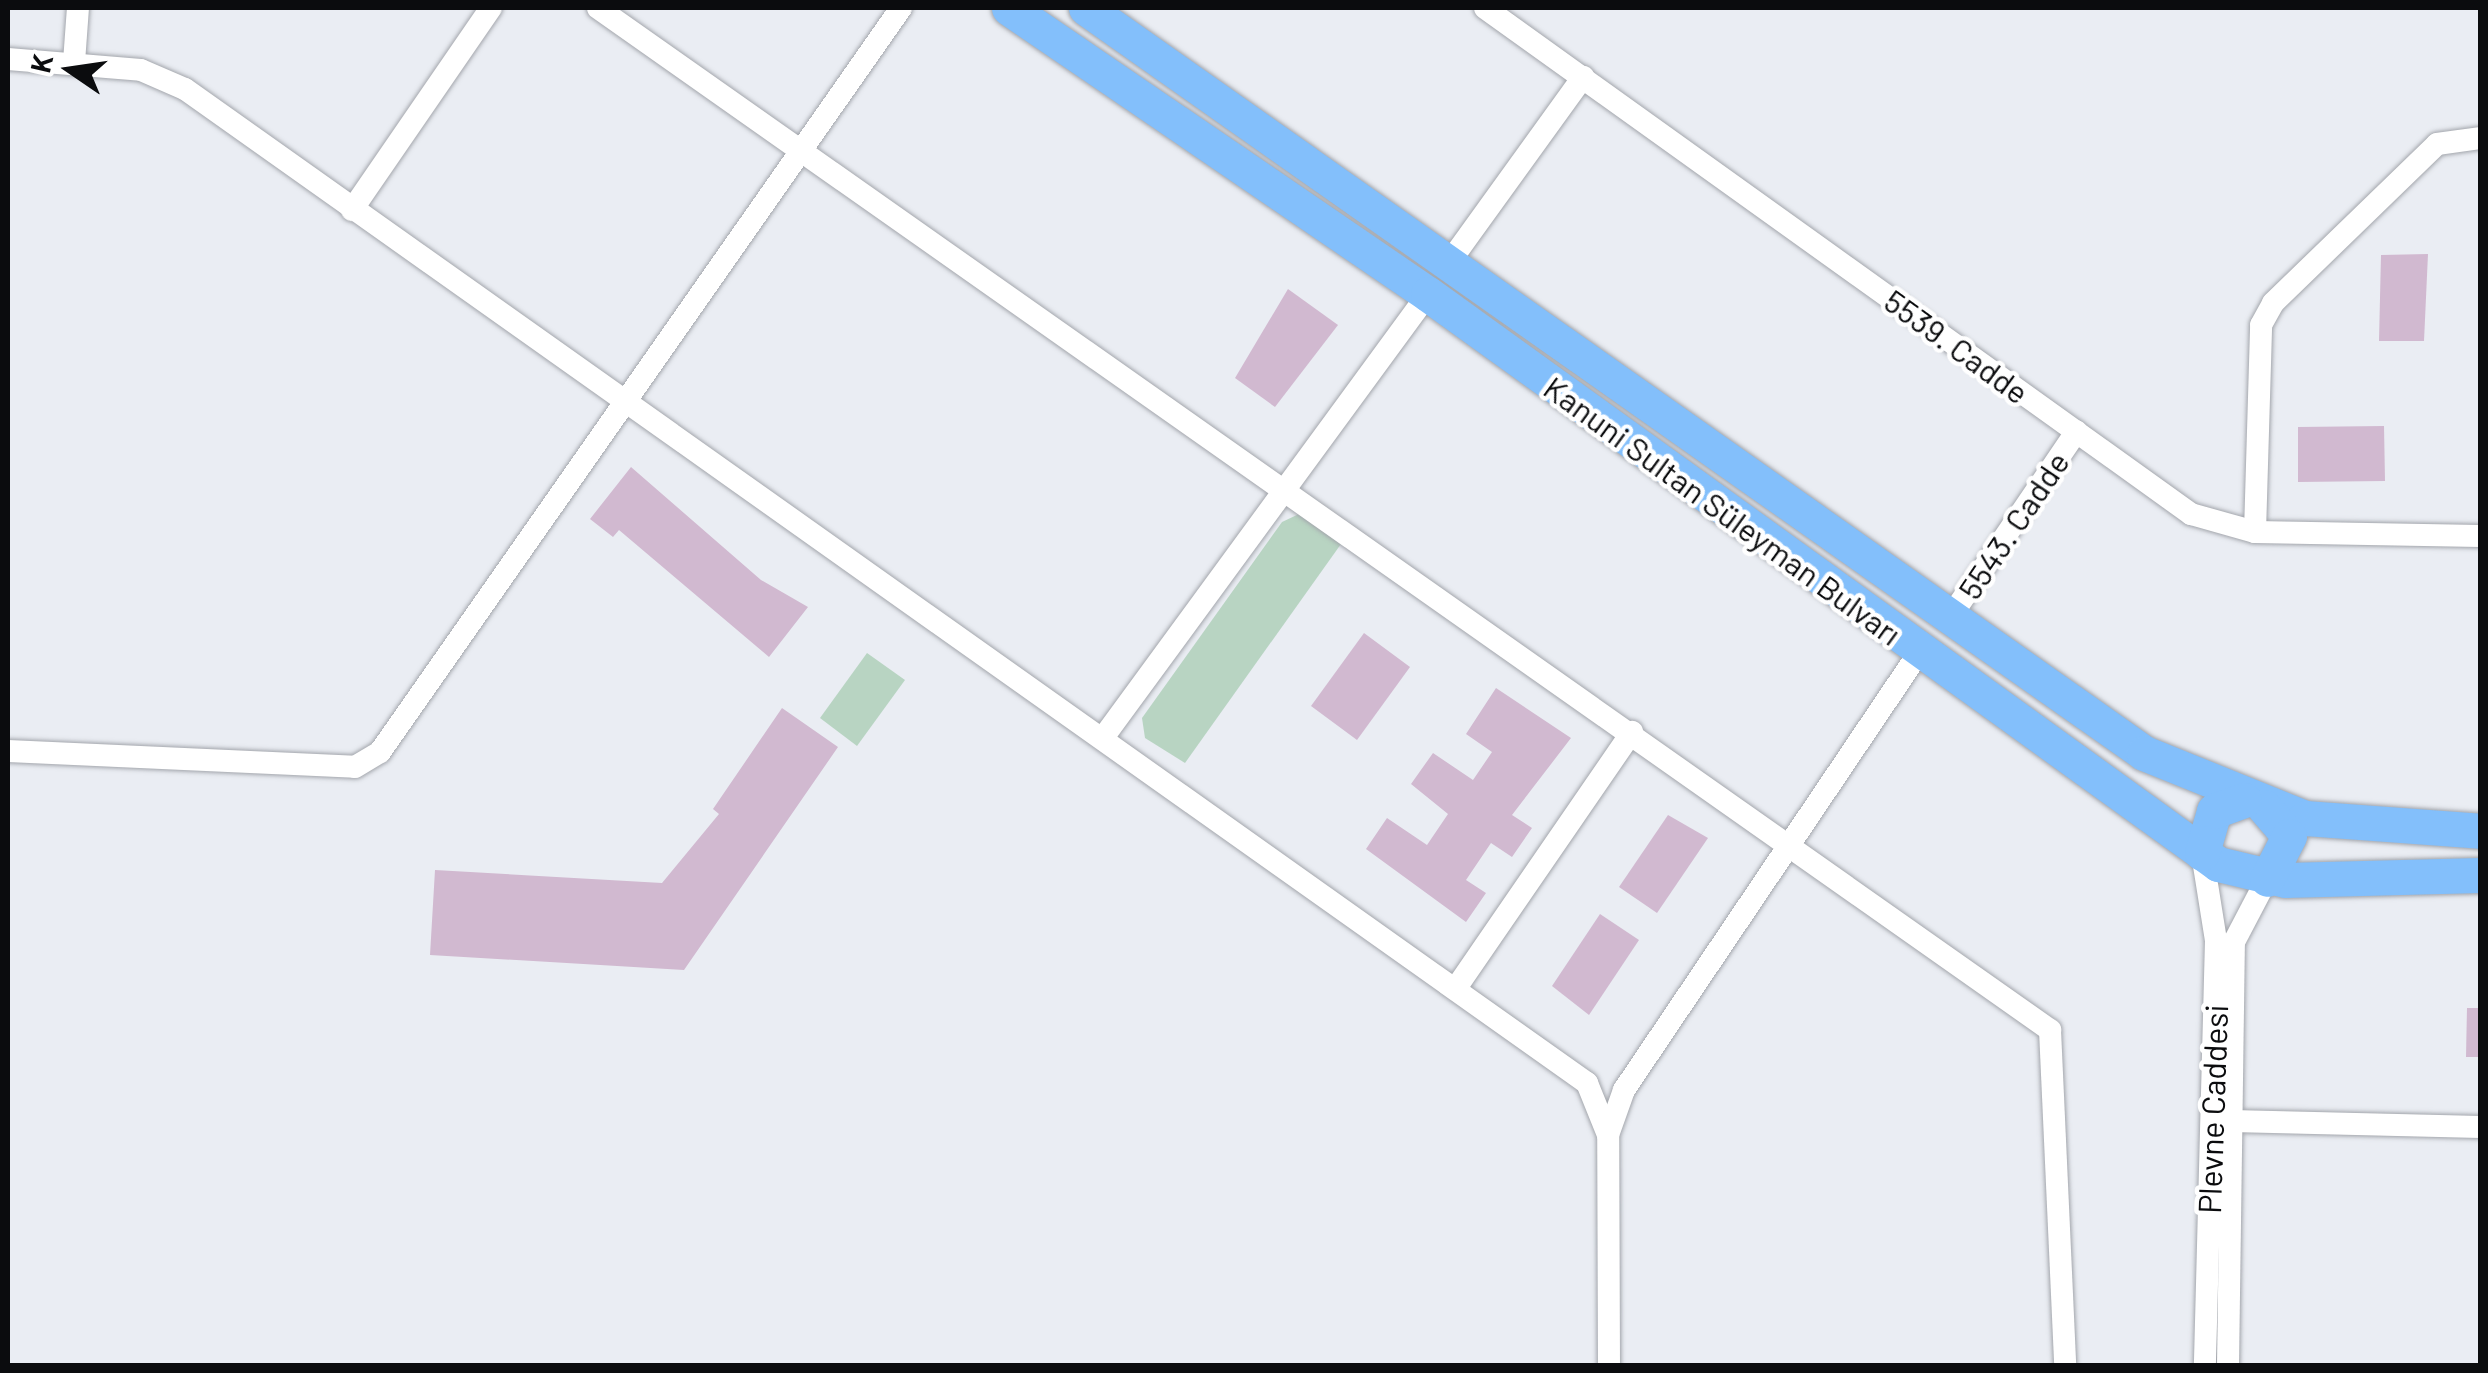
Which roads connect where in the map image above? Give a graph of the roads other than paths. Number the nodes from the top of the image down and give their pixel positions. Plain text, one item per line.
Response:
1 (78, 8) edge
2 (490, 8) edge
3 (598, 8) edge
4 (901, 8) edge
5 (1008, 8) edge
6 (1086, 8) edge
7 (1484, 8) edge
8 (8, 59) edge
9 (74, 62) junction
10 (1583, 78) junction
11 (2480, 138) edge
12 (801, 152) junction
13 (352, 210) junction
14 (1451, 260) junction
15 (1428, 294) junction
16 (617, 402) junction
17 (2076, 432) junction
18 (1286, 491) junction
19 (2255, 532) junction
20 (2480, 536) edge
21 (1949, 619) junction
22 (1920, 651) junction
23 (1632, 732) junction
24 (1105, 735) junction
25 (8, 751) edge
26 (2254, 804) junction
27 (2480, 831) edge
28 (1790, 842) junction
29 (2202, 853) junction
30 (2480, 875) edge
31 (2267, 879) junction
32 (1456, 988) junction
33 (2232, 1121) junction
34 (2480, 1127) edge
35 (1608, 1134) junction
36 (1609, 1366) edge
37 (2065, 1366) edge
38 (2205, 1366) edge
39 (2228, 1366) edge

1 - 9 street
2 - 13 street
3 - 12 street
4 - 12 street
5 - 15 main road, Kanuni Sultan Süleyman Bulvarı
6 - 14 main road, Kanuni Sultan Süleyman Bulvarı
7 - 10 street, 5539. Cadde
8 - 9 street
9 - 13 street
10 - 14 street
10 - 17 street, 5539. Cadde
11 - 19 street
12 - 16 street
12 - 18 street
13 - 16 street
14 - 21 main road, Kanuni Sultan Süleyman Bulvarı
15 - 18 street
15 - 22 main road, Kanuni Sultan Süleyman Bulvarı
16 - 24 street
16 - 25 street
17 - 19 street, 5539. Cadde
17 - 21 street, 5543. Cadde
18 - 23 street
18 - 24 street
19 - 20 street, 5539. Cadde
21 - 26 main road, Kanuni Sultan Süleyman Bulvarı
22 - 28 street
22 - 29 main road, Kanuni Sultan Süleyman Bulvarı
23 - 28 street
23 - 32 street
24 - 32 street
26 - 27 main road, Kanuni Sultan Süleyman Bulvarı
26 - 29 main road
26 - 31 main road
28 - 35 street
28 - 37 street
29 - 31 main road, Kanuni Sultan Süleyman Bulvarı
29 - 38 street, Plevne Caddesi
30 - 31 main road, Kanuni Sultan Süleyman Bulvarı
31 - 33 street, Plevne Caddesi
32 - 35 street
33 - 34 street
33 - 39 street, Plevne Caddesi
35 - 36 street

